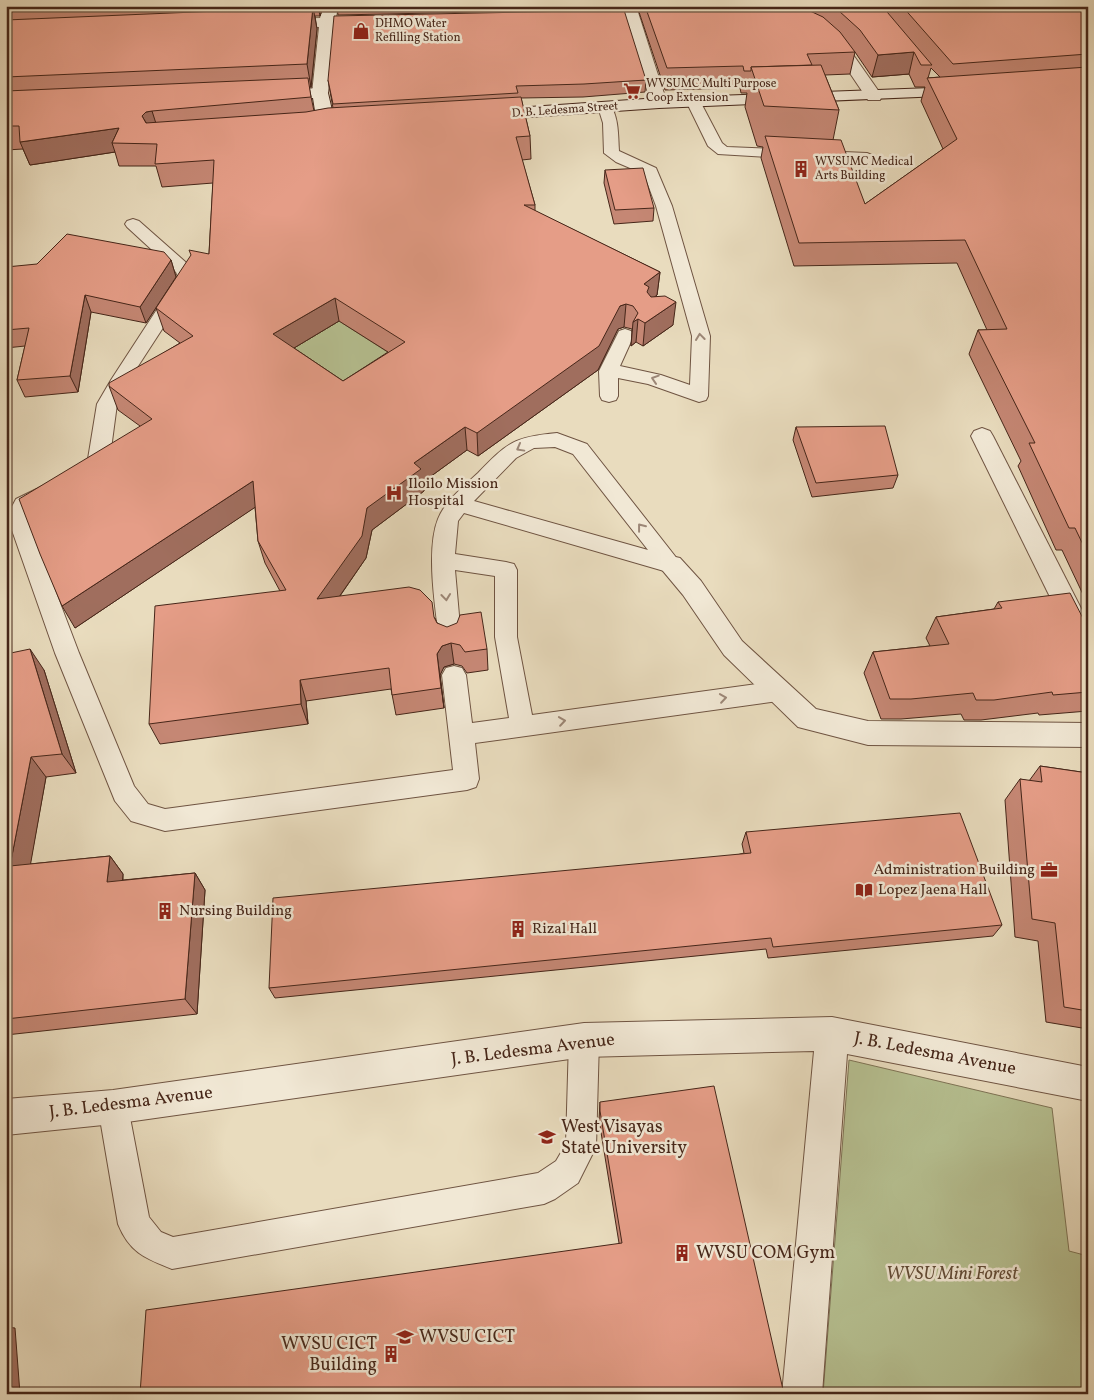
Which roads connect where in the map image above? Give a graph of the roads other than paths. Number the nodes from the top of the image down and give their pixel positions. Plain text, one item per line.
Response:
1 (331, 6) edge
2 (629, 10) edge
3 (611, 15) edge
4 (386, 21) edge
5 (328, 22) junction
6 (269, 24) edge
7 (813, 27) edge
8 (930, 79) edge
9 (971, 91) edge
10 (320, 93) junction
11 (942, 93) junction
12 (262, 95) edge
13 (874, 96) junction
14 (659, 103) junction
15 (694, 103) junction
16 (605, 107) junction
17 (476, 116) edge
18 (370, 122) edge
19 (328, 124) junction
20 (310, 128) edge
21 (867, 158) dead end
22 (133, 224) dead end
23 (624, 335) edge
24 (608, 371) junction
25 (609, 396) dead end
26 (982, 436) dead end
27 (459, 504) junction
28 (445, 560) junction
29 (671, 566) junction
30 (450, 638) edge
31 (1088, 649) edge
32 (454, 675) edge
33 (778, 691) junction
34 (522, 726) junction
35 (461, 735) junction
36 (1088, 735) edge
37 (832, 1034) junction
38 (584, 1040) junction
39 (1088, 1084) edge
40 (112, 1107) junction
41 (6, 1117) edge
42 (802, 1394) edge

1 - 5 street
2 - 3 street
2 - 14 street
4 - 5 street
5 - 6 street
5 - 10 street
7 - 13 street
8 - 11 street
9 - 11 street, D. B. Ledesma Street
10 - 12 street
10 - 19 street
11 - 13 street, D. B. Ledesma Street
13 - 15 street, D. B. Ledesma Street
14 - 15 street, D. B. Ledesma Street
14 - 16 street, D. B. Ledesma Street
15 - 21 lane
16 - 17 street, D. B. Ledesma Street
16 - 24 lane
18 - 19 street
19 - 20 street
22 - 35 lane
23 - 24 lane
24 - 25 lane
26 - 31 street
27 - 28 lane
27 - 29 lane
29 -> 27 lane
28 -> 30 lane
28 - 34 lane
29 - 33 street
32 - 35 lane
34 -> 33 lane
33 - 36 street
34 - 35 lane
37 - 38 street, J. B. Ledesma Avenue
37 - 39 street, J. B. Ledesma Avenue
37 - 42 street
38 - 40 street, J. B. Ledesma Avenue
38 - 40 lane
40 - 41 street, J. B. Ledesma Avenue

